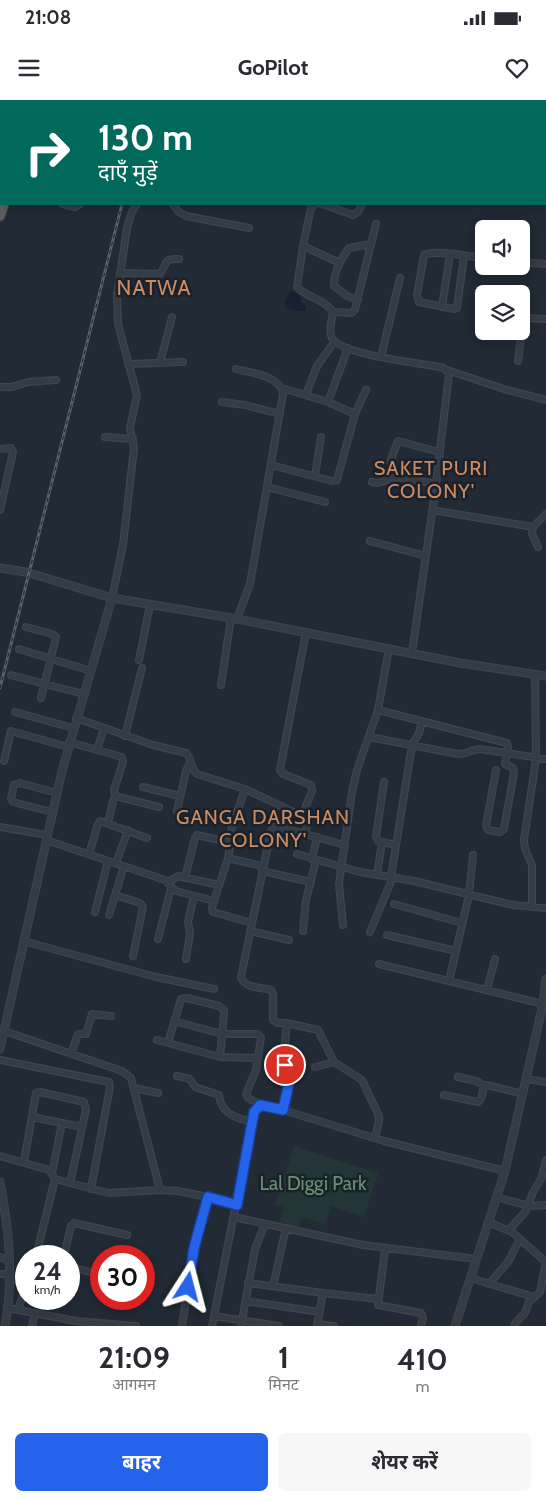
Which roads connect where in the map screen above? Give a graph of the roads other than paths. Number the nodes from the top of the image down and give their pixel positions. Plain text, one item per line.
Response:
1 (136, 205) edge
2 (173, 205) edge
3 (314, 205) edge
4 (325, 205) edge
5 (362, 205) edge
6 (376, 224) dead end
7 (249, 228) dead end
8 (371, 244) junction
9 (303, 246) junction
10 (450, 254) junction
11 (464, 256) junction
12 (475, 257) edge
13 (179, 259) dead end
14 (340, 263) junction
15 (530, 263) edge
16 (546, 264) edge
17 (120, 272) junction
18 (400, 278) dead end
19 (358, 300) junction
20 (442, 307) junction
21 (333, 312) junction
22 (172, 317) dead end
23 (530, 318) edge
24 (546, 319) edge
25 (520, 340) edge
26 (335, 341) junction
27 (348, 348) junction
28 (382, 357) junction
29 (518, 361) dead end
30 (183, 362) dead end
31 (160, 363) junction
32 (128, 364) junction
33 (236, 369) dead end
34 (448, 370) junction
35 (56, 380) dead end
36 (0, 387) edge
37 (282, 388) junction
38 (366, 390) dead end
39 (306, 392) dead end
40 (546, 400) edge
41 (222, 402) dead end
42 (328, 402) junction
43 (280, 414) junction
44 (355, 414) junction
45 (105, 437) dead end
46 (321, 437) dead end
47 (133, 439) junction
48 (0, 449) edge
49 (439, 452) junction
50 (390, 462) dead end
51 (271, 465) junction
52 (315, 476) junction
53 (372, 482) dead end
54 (436, 484) junction
55 (267, 486) junction
56 (325, 502) dead end
57 (0, 510) edge
58 (432, 510) junction
59 (546, 514) edge
60 (533, 526) junction
61 (370, 541) dead end
62 (538, 546) dead end
63 (426, 556) junction
64 (0, 568) edge
65 (112, 598) junction
66 (150, 605) junction
67 (234, 618) junction
68 (26, 627) dead end
69 (306, 632) junction
70 (389, 648) junction
71 (19, 649) dead end
72 (412, 653) junction
73 (52, 659) junction
74 (139, 660) dead end
75 (142, 668) dead end
76 (91, 671) junction
77 (535, 675) junction
78 (11, 676) dead end
79 (546, 676) edge
80 (45, 684) junction
81 (221, 685) dead end
82 (83, 694) junction
83 (41, 698) dead end
84 (378, 710) junction
85 (15, 712) dead end
86 (76, 718) junction
87 (422, 722) junction
88 (73, 728) junction
89 (104, 728) junction
90 (125, 736) junction
91 (369, 737) junction
92 (68, 744) junction
93 (412, 745) junction
94 (97, 750) junction
95 (507, 754) junction
96 (536, 759) junction
97 (546, 759) edge
98 (4, 762) dead end
99 (190, 762) junction
100 (496, 770) dead end
101 (384, 782) dead end
102 (143, 787) dead end
103 (245, 789) junction
104 (56, 793) junction
105 (180, 796) junction
106 (113, 801) dead end
107 (159, 807) dead end
108 (177, 811) dead end
109 (52, 812) junction
110 (302, 816) junction
111 (108, 823) junction
112 (0, 827) edge
113 (128, 830) junction
114 (231, 830) dead end
115 (305, 834) junction
116 (47, 837) junction
117 (317, 837) junction
118 (147, 838) dead end
119 (382, 842) junction
120 (345, 844) junction
121 (396, 845) junction
122 (89, 854) junction
123 (296, 854) dead end
124 (474, 855) dead end
125 (228, 858) junction
126 (314, 859) junction
127 (108, 861) junction
128 (116, 863) junction
129 (124, 866) junction
130 (341, 867) junction
131 (262, 869) junction
132 (377, 875) junction
133 (392, 877) junction
134 (185, 878) junction
135 (310, 882) junction
136 (170, 885) junction
137 (219, 885) junction
138 (115, 895) junction
139 (469, 895) junction
140 (194, 896) junction
141 (214, 901) junction
142 (394, 904) dead end
143 (532, 907) junction
144 (546, 908) edge
145 (94, 912) dead end
146 (109, 915) dead end
147 (252, 923) junction
148 (462, 923) junction
149 (343, 925) dead end
150 (250, 931) junction
151 (303, 931) dead end
152 (370, 932) dead end
153 (388, 935) dead end
154 (158, 939) dead end
155 (288, 940) dead end
156 (23, 941) junction
157 (456, 951) junction
158 (133, 956) dead end
159 (495, 958) dead end
160 (186, 959) dead end
161 (379, 964) dead end
162 (546, 979) edge
163 (449, 981) junction
164 (214, 989) dead end
165 (486, 990) junction
166 (544, 1004) edge
167 (111, 1016) dead end
168 (174, 1021) junction
169 (287, 1023) junction
170 (4, 1032) junction
171 (222, 1034) junction
172 (157, 1040) dead end
173 (168, 1043) junction
174 (0, 1049) edge
175 (71, 1054) junction
176 (220, 1057) junction
177 (258, 1058) junction
178 (0, 1060) edge
179 (334, 1062) junction
180 (315, 1067) dead end
181 (177, 1076) dead end
182 (458, 1077) dead end
183 (526, 1079) junction
184 (546, 1082) edge
185 (485, 1086) junction
186 (134, 1088) junction
187 (158, 1093) dead end
188 (523, 1094) junction
189 (444, 1095) dead end
190 (260, 1105) junction
191 (283, 1110) junction
192 (32, 1117) junction
193 (252, 1122) junction
194 (62, 1123) junction
195 (82, 1127) junction
196 (375, 1138) junction
197 (0, 1156) edge
198 (546, 1160) edge
199 (24, 1162) junction
200 (505, 1171) junction
201 (54, 1176) junction
202 (0, 1182) edge
203 (70, 1183) junction
204 (91, 1189) junction
205 (160, 1190) junction
206 (1, 1193) edge
207 (208, 1197) junction
208 (496, 1197) junction
209 (237, 1205) junction
210 (546, 1205) edge
211 (528, 1206) junction
212 (234, 1217) junction
213 (488, 1222) junction
214 (265, 1224) junction
215 (286, 1228) junction
216 (509, 1230) junction
217 (127, 1234) dead end
218 (520, 1239) junction
219 (38, 1245) edge
220 (67, 1245) edge
221 (385, 1249) junction
222 (0, 1257) edge
223 (476, 1259) junction
224 (10, 1261) junction
225 (546, 1262) edge
226 (0, 1274) edge
227 (10, 1274) junction
228 (470, 1278) junction
229 (248, 1283) junction
230 (489, 1284) junction
231 (272, 1286) junction
232 (322, 1293) junction
233 (534, 1297) junction
234 (378, 1299) junction
235 (245, 1301) junction
236 (8, 1308) junction
237 (15, 1309) edge
238 (18, 1310) edge
239 (320, 1312) junction
240 (35, 1313) junction
241 (214, 1316) junction
242 (241, 1324) edge
243 (318, 1325) edge
244 (5, 1326) edge
245 (32, 1326) edge
246 (136, 1326) edge
247 (182, 1326) edge
248 (212, 1326) edge
249 (279, 1326) edge
250 (334, 1326) edge
251 (422, 1326) edge
252 (455, 1326) edge
253 (514, 1326) edge

1 - 17 street
2 - 7 street
3 - 9 street
4 - 5 street
6 - 8 street
8 - 14 street
8 - 19 street
9 - 14 street
9 - 21 street
10 - 11 street
10 - 20 street
10 - 20 street
11 - 12 street
11 - 20 street
13 - 17 street
14 - 19 street
15 - 16 street
17 - 32 street
18 - 28 street
19 - 21 street
21 - 26 street
22 - 31 street
23 - 24 street
25 - 29 street
26 - 27 street
26 - 39 street
27 - 28 street
27 - 42 street
28 - 34 street
30 - 31 street
31 - 32 street
32 - 47 street
33 - 37 street
34 - 40 street
34 - 49 street
35 - 36 street
37 - 42 street
37 - 43 street
38 - 44 street
41 - 43 street
42 - 44 street
43 - 51 street
44 - 52 street
45 - 47 street
46 - 52 street
47 - 65 street
48 - 57 street
49 - 50 street
49 - 54 street
51 - 52 street
51 - 55 street
53 - 54 street
54 - 58 street
55 - 56 street
55 - 67 street
58 - 60 street
58 - 63 street
59 - 60 street
60 - 62 street
61 - 63 street
63 - 72 street
64 - 65 street
65 - 66 street
65 - 76 street
66 - 67 street
66 - 74 street
67 - 69 street
67 - 81 street
68 - 73 street
69 - 70 street
69 - 110 street
70 - 72 street
70 - 84 street
71 - 73 street
72 - 77 street
73 - 76 street
73 - 80 street
75 - 90 street
76 - 82 street
77 - 79 street
77 - 96 street
78 - 80 street
80 - 82 street
80 - 83 street
82 - 86 street
84 - 87 street
84 - 91 street
85 - 88 street
86 - 88 street
86 - 89 street
87 - 93 street
87 - 95 street
88 - 92 street
89 - 90 street
89 - 94 street
90 - 99 street
91 - 93 street
91 - 120 street
92 - 94 street
92 - 98 street
92 - 104 street
93 - 95 street
93 - 121 street
94 - 107 street
95 - 96 street
95 - 100 street
96 - 97 street
96 - 143 street
99 - 103 street
99 - 105 street
101 - 119 street
102 - 105 street
103 - 110 street
103 - 114 street
104 - 109 street
104 - 109 street
105 - 108 street
106 - 111 street
109 - 116 street
110 - 115 street
111 - 113 street
111 - 122 street
112 - 116 street
113 - 118 street
113 - 128 street
115 - 117 street
115 - 131 street
116 - 122 street
116 - 156 street
117 - 120 street
117 - 126 street
119 - 121 street
119 - 132 street
120 - 130 street
121 - 133 street
122 - 127 street
123 - 126 street
124 - 139 street
125 - 131 street
125 - 134 street
125 - 137 street
126 - 130 street
126 - 135 street
127 - 128 street
127 - 145 street
128 - 129 street
129 - 136 street
129 - 138 street
130 - 132 street
130 - 149 street
131 - 135 street
131 - 147 street
132 - 133 street
133 - 139 street
133 - 152 street
134 - 136 street
134 - 137 street
135 - 151 street
136 - 140 street
136 - 154 street
137 - 141 street
138 - 146 street
138 - 158 street
139 - 143 street
139 - 148 street
140 - 141 street
140 - 160 street
141 - 147 street
142 - 148 street
143 - 144 street
147 - 150 street
148 - 157 street
150 - 155 street
150 - 169 street
153 - 157 street
156 - 164 street
156 - 170 street
157 - 163 street
159 - 165 street
161 - 163 street
162 - 166 street
163 - 165 street
165 - 166 street
166 - 183 street
167 - 175 street
168 - 171 street
168 - 171 street
168 - 173 street
169 - 179 street
169 - 191 street
170 - 174 street
170 - 175 street
171 - 176 street
171 - 177 street
172 - 173 street
173 - 176 street
175 - 186 street
176 - 177 street
177 - 190 street
178 - 204 street
179 - 180 street
179 - 196 street
181 - 193 street
182 - 185 street
183 - 184 street
183 - 188 street
185 - 188 street
185 - 189 street
186 - 187 street
186 - 205 street
188 - 200 street
190 - 191 street
190 - 193 street
191 - 196 street
192 - 194 street
192 - 195 street
192 - 199 street
193 - 209 street
194 - 195 street
194 - 201 street
195 - 203 street
196 - 200 street
197 - 199 street
198 - 211 street
199 - 201 street
200 - 208 street
201 - 203 street
201 - 219 street
202 - 206 street
203 - 204 street
204 - 205 street
205 - 207 street
206 - 224 street
207 - 209 street
207 - 247 street
208 - 211 street
208 - 213 street
209 - 212 street
210 - 211 street
211 - 216 street
212 - 214 street
212 - 241 street
213 - 216 street
213 - 223 street
214 - 215 street
214 - 229 street
215 - 221 street
215 - 231 street
216 - 218 street
217 - 220 street
218 - 225 street
218 - 230 street
221 - 223 street
221 - 234 street
222 - 224 street
223 - 228 street
224 - 227 street
225 - 233 street
226 - 227 street
227 - 236 street
228 - 230 street
228 - 252 street
229 - 231 street
229 - 235 street
230 - 233 street
231 - 232 street
232 - 234 street
232 - 239 street
233 - 253 street
234 - 251 street
235 - 239 street
235 - 242 street
236 - 237 street
236 - 244 street
238 - 240 street
239 - 243 street
240 - 245 street
240 - 246 street
241 - 242 street
241 - 248 street
242 - 249 street
243 - 250 street

